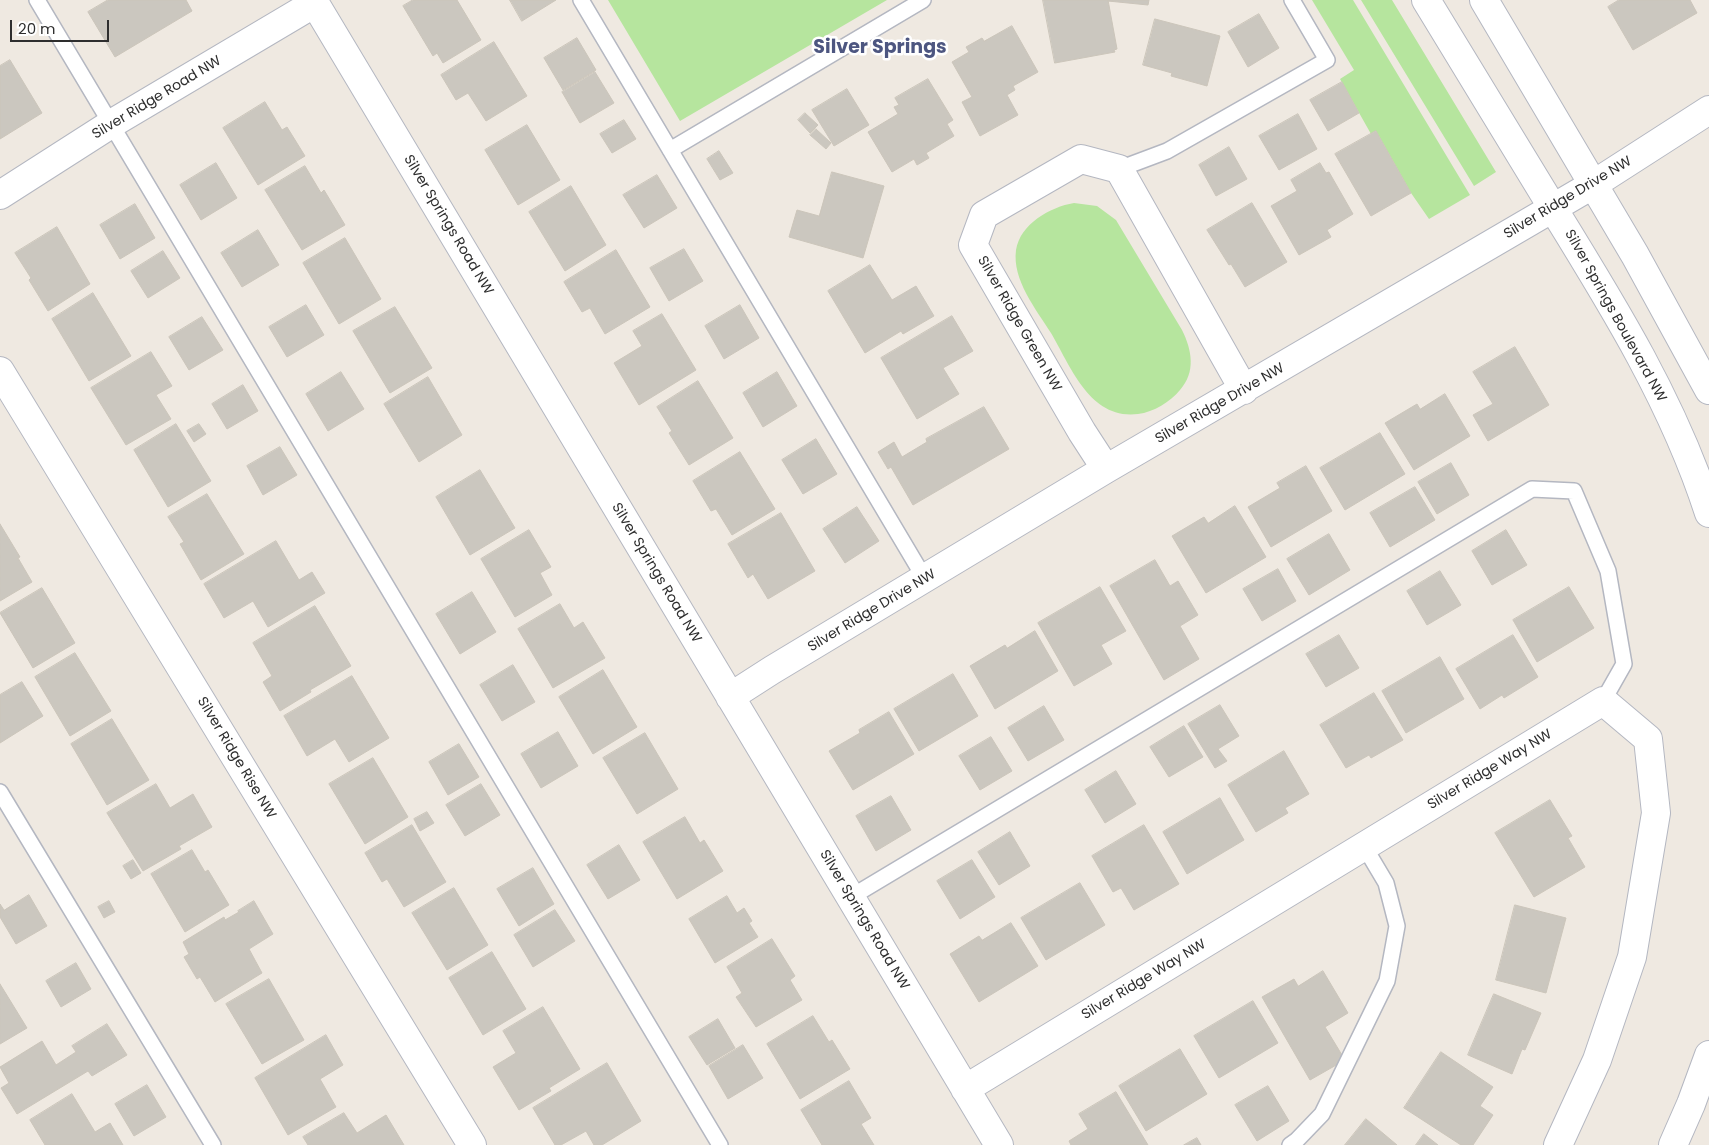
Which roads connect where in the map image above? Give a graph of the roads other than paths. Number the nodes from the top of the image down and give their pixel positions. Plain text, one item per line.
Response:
1 (38, 0) edge
2 (581, 0) edge
3 (923, 0) edge
4 (1292, 0) edge
5 (1426, 0) edge
6 (1484, 0) edge
7 (314, 2) edge
8 (1709, 110) edge
9 (111, 124) junction
10 (670, 150) junction
11 (1119, 169) junction
12 (1594, 184) junction
13 (0, 195) edge
14 (1553, 208) junction
15 (0, 371) edge
16 (1244, 390) junction
17 (1709, 390) edge
18 (1106, 469) junction
19 (1709, 513) edge
20 (925, 580) junction
21 (730, 697) junction
22 (1603, 701) junction
23 (0, 792) edge
24 (1364, 846) junction
25 (851, 897) junction
26 (1709, 1055) edge
27 (965, 1089) junction
28 (213, 1145) edge
29 (472, 1145) edge
30 (720, 1145) edge
31 (999, 1145) edge
32 (1290, 1145) edge
33 (1558, 1145) edge
34 (1673, 1145) edge

1 - 9 lane
2 - 10 lane
3 - 10 lane
4 - 11 lane
5 - 14 street, Silver Springs Boulevard NW
6 - 12 street
7 - 9 street, Silver Ridge Road NW
7 - 21 street, Silver Springs Road NW
8 - 12 street, Silver Ridge Drive NW
9 - 13 street, Silver Ridge Road NW
9 - 30 lane
10 - 20 lane
11 - 16 street
11 - 18 street, Silver Ridge Green NW
12 - 14 street, Silver Ridge Drive NW
12 - 17 street
14 - 16 street, Silver Ridge Drive NW
14 - 19 street, Silver Springs Boulevard NW
15 - 29 street, Silver Ridge Rise NW
16 - 18 street, Silver Ridge Drive NW
18 - 20 street, Silver Ridge Drive NW
20 - 21 street, Silver Ridge Drive NW
21 - 25 street, Silver Springs Road NW
22 - 24 street, Silver Ridge Way NW
22 - 25 lane
22 - 33 street
23 - 28 lane
24 - 27 street, Silver Ridge Way NW
24 - 32 lane
25 - 27 street, Silver Springs Road NW
26 - 34 street
27 - 31 street, Silver Springs Road NW

